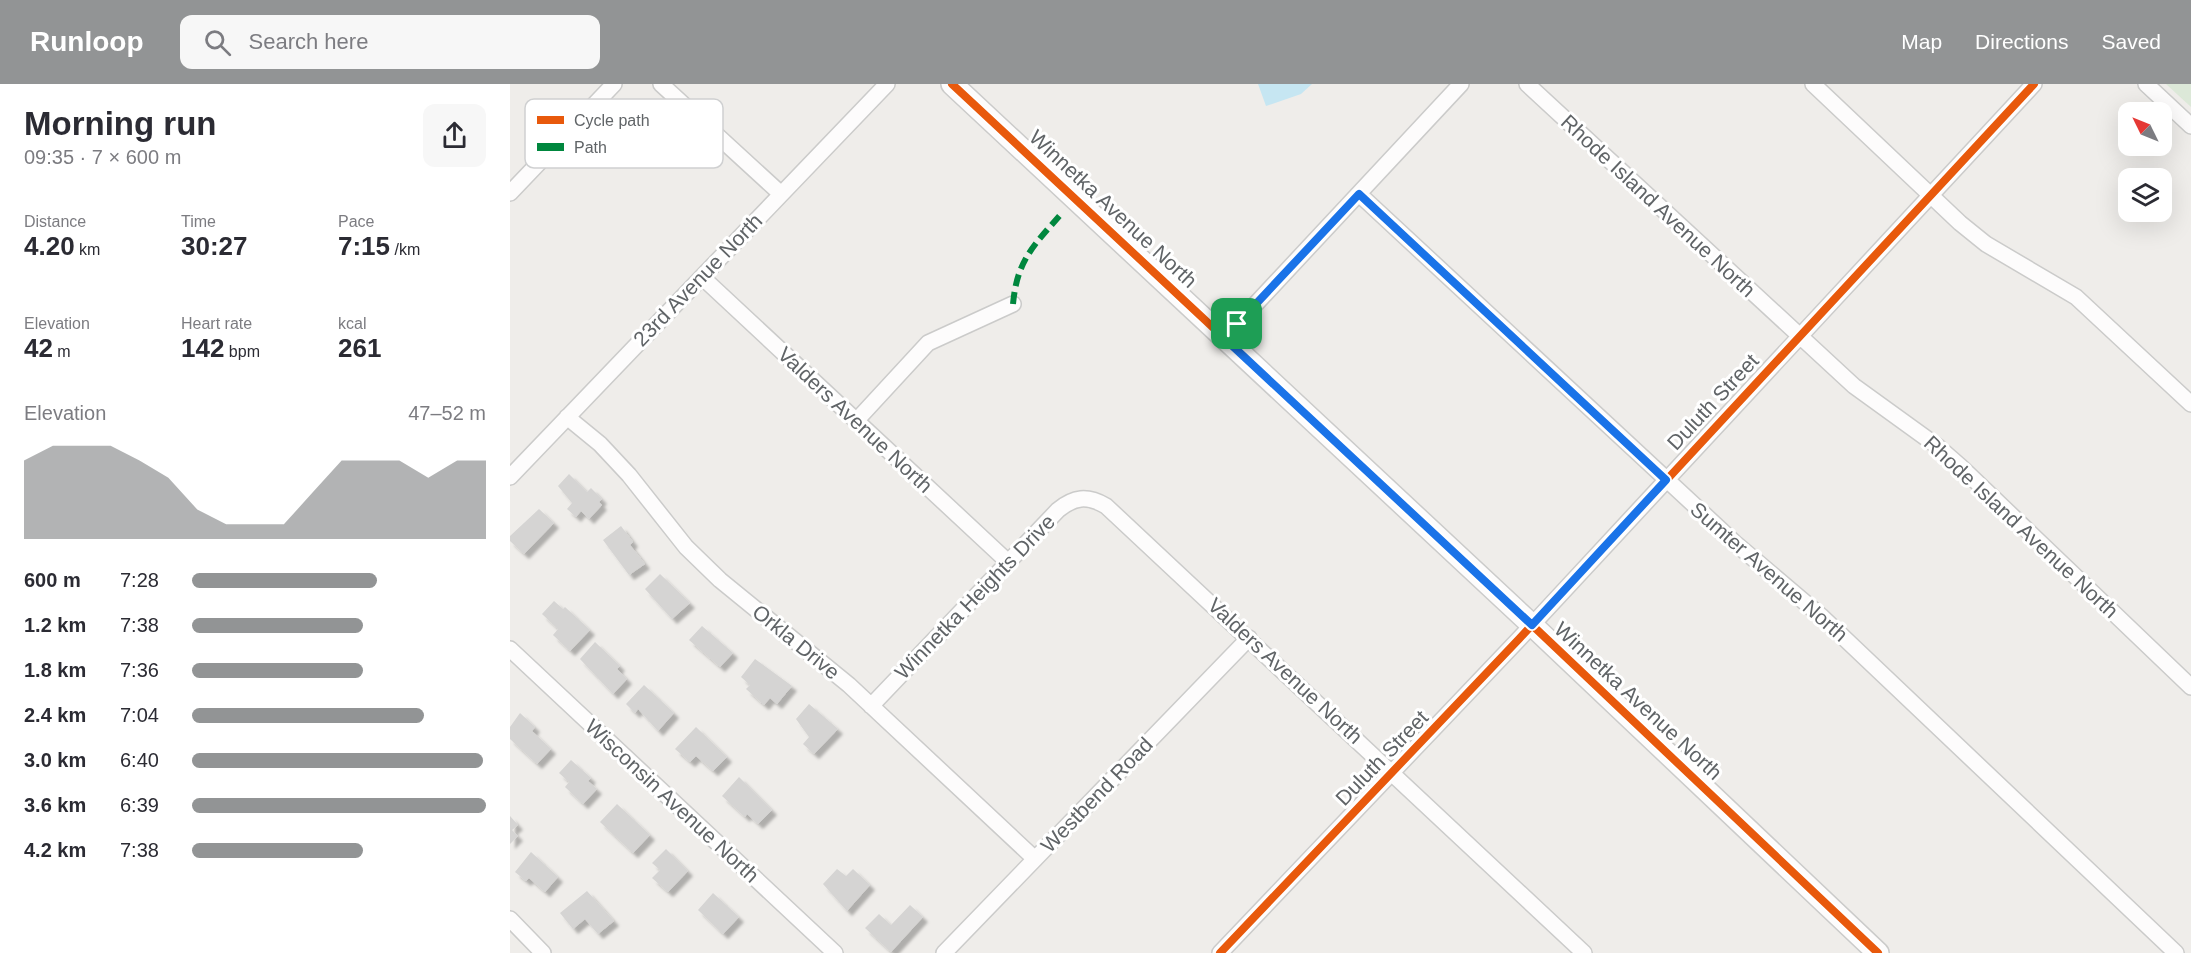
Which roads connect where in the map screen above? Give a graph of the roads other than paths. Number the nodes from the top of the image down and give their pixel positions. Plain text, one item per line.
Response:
1 (614, 84) edge
2 (661, 84) edge
3 (887, 84) edge
4 (952, 84) edge
5 (1461, 84) edge
6 (1527, 84) edge
7 (1813, 84) edge
8 (2034, 84) edge
9 (2146, 84) edge
10 (600, 99) edge
11 (677, 99) edge
12 (2191, 126) edge
13 (723, 141) edge
14 (534, 168) edge
15 (510, 193) edge
16 (781, 194) junction
17 (1359, 194) junction
18 (1931, 194) junction
19 (702, 277) junction
20 (1013, 304) dead end
21 (1798, 337) junction
22 (1224, 338) junction
23 (2191, 404) edge
24 (567, 417) junction
25 (856, 421) junction
26 (510, 477) edge
27 (1666, 480) junction
28 (1084, 497) joint
29 (1008, 562) junction
30 (1532, 625) junction
31 (1249, 638) junction
32 (510, 649) edge
33 (2191, 687) edge
34 (871, 706) junction
35 (1394, 772) junction
36 (1035, 860) junction
37 (510, 920) edge
38 (543, 953) edge
39 (835, 953) edge
40 (944, 953) edge
41 (1220, 953) edge
42 (1584, 953) edge
43 (1878, 953) edge
44 (2176, 953) edge

1 - 10 street
2 - 11 street
3 - 16 street, 23rd Avenue North
4 - 22 main road, Winnetka Avenue North
5 - 17 street
6 - 21 street, Rhode Island Avenue North
7 - 18 street
8 - 18 street, Duluth Street
9 - 12 street
13 - 16 street
14 - 15 street
16 - 19 street, 23rd Avenue North
17 - 22 street
17 - 27 street, Sumter Avenue North
18 - 21 street, Duluth Street
18 - 23 street
19 - 24 street, 23rd Avenue North
19 - 25 street, Valders Avenue North
20 - 25 street
21 - 27 street, Duluth Street
21 - 33 street, Rhode Island Avenue North
22 - 30 main road, Winnetka Avenue North
24 - 26 street, 23rd Avenue North
24 - 34 street, Orkla Drive
25 - 29 street, Valders Avenue North
27 - 30 street, Duluth Street
27 - 44 street, Sumter Avenue North
28 - 29 street, Winnetka Heights Drive
28 - 31 street, Valders Avenue North
29 - 34 street, Winnetka Heights Drive
30 - 35 street, Duluth Street
30 - 43 main road, Winnetka Avenue North
31 - 35 street, Valders Avenue North
31 - 36 street, Westbend Road
32 - 39 street, Wisconsin Avenue North
34 - 36 street, Orkla Drive
35 - 41 street, Duluth Street
35 - 42 street, Valders Avenue North
36 - 40 street, Westbend Road
37 - 38 street

